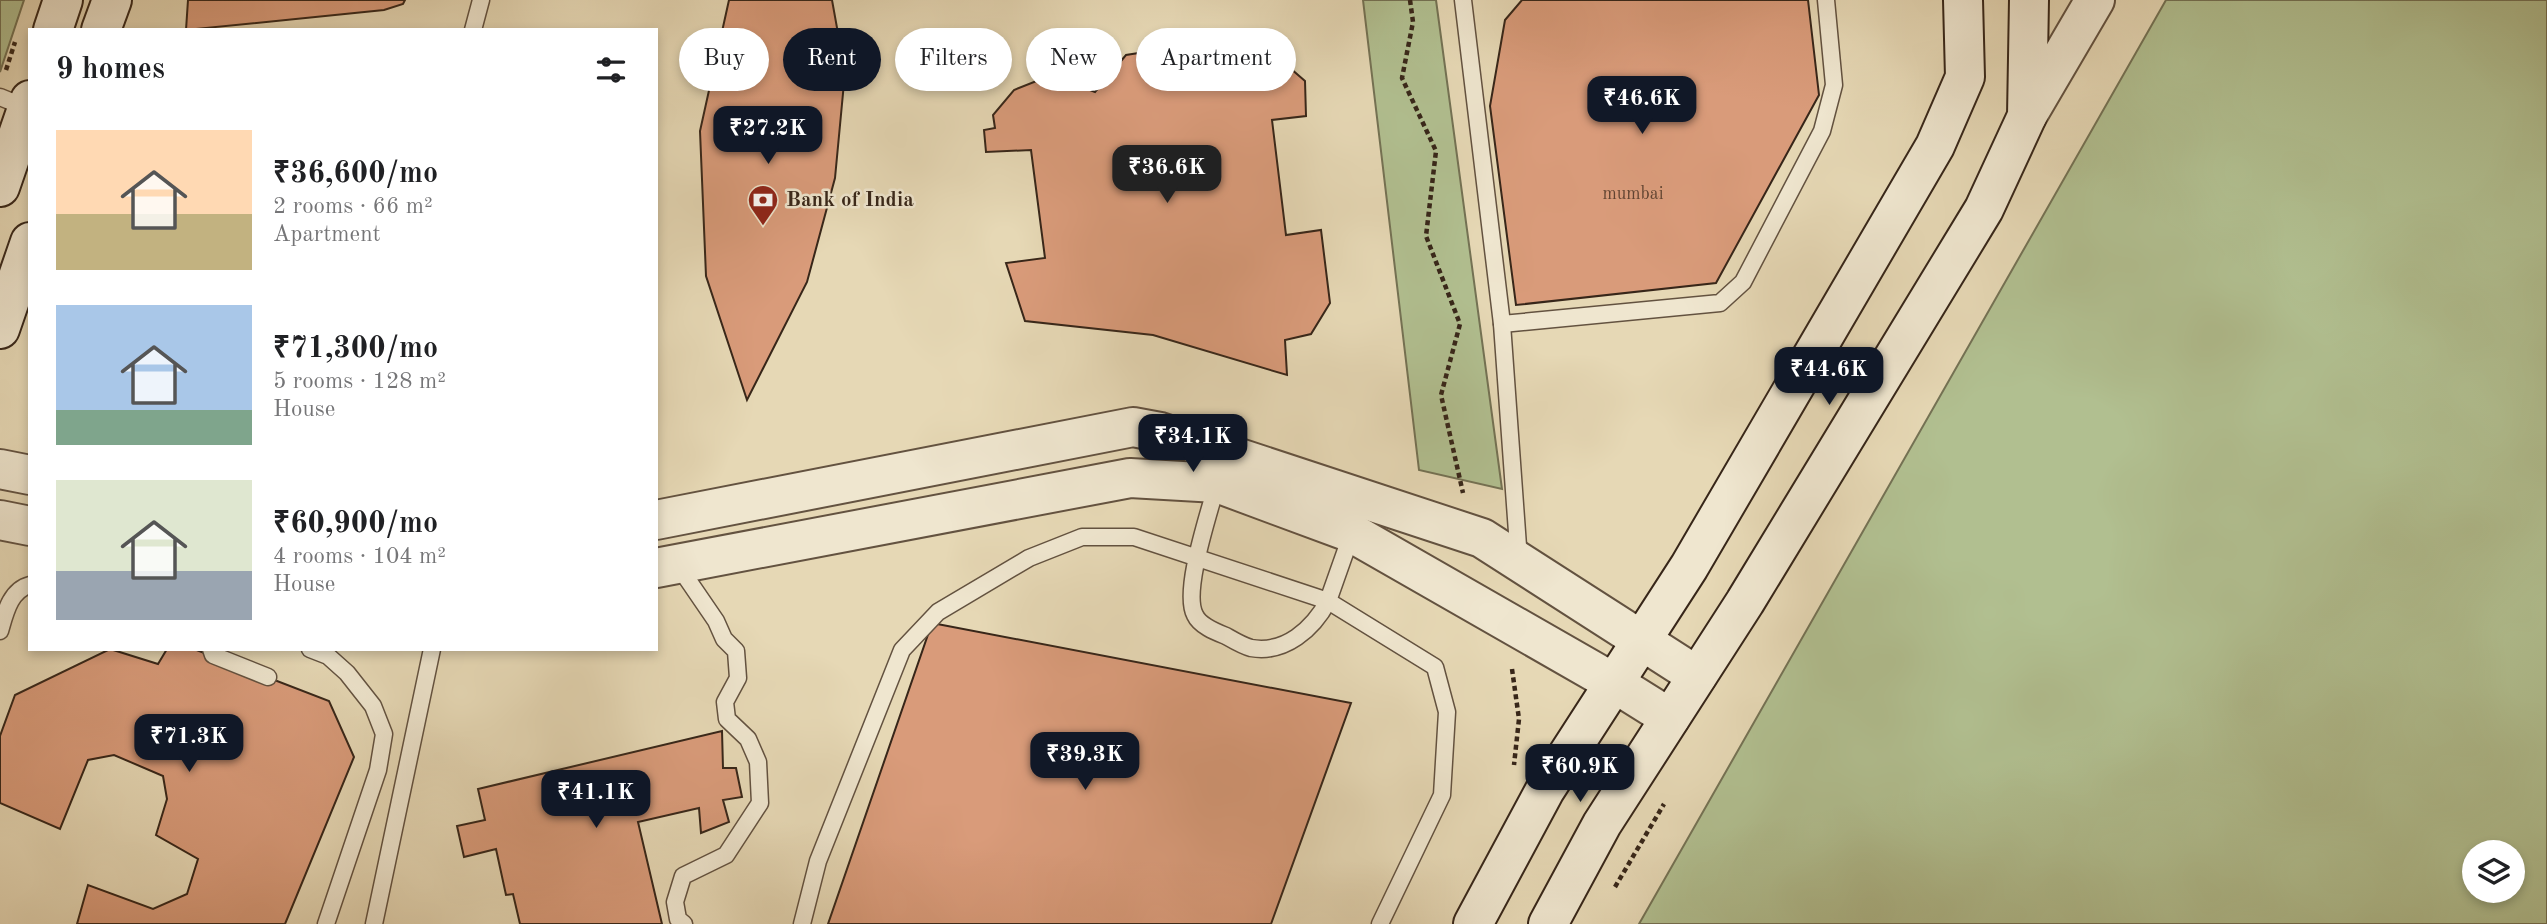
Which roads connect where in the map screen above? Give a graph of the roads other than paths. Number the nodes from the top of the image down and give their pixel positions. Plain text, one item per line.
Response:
1 (64, 0) edge
2 (112, 0) edge
3 (481, 0) edge
4 (1463, 0) edge
5 (1826, 0) edge
6 (1963, 0) edge
7 (2029, 0) edge
8 (2095, 0) edge
9 (54, 28) edge
10 (103, 28) edge
11 (474, 28) edge
12 (19, 101) edge
13 (2027, 116) junction
14 (0, 187) edge
15 (28, 250) edge
16 (1502, 324) junction
17 (0, 329) edge
18 (0, 470) edge
19 (28, 475) edge
20 (1217, 483) junction
21 (0, 520) edge
22 (658, 520) edge
23 (28, 526) edge
24 (1352, 533) junction
25 (1197, 558) junction
26 (1519, 562) junction
27 (667, 566) edge
28 (28, 586) edge
29 (1328, 601) junction
30 (0, 631) edge
31 (1642, 641) junction
32 (212, 651) edge
33 (315, 651) edge
34 (432, 651) edge
35 (268, 677) dead end
36 (1697, 677) junction
37 (1614, 683) junction
38 (1670, 718) junction
39 (326, 924) edge
40 (373, 924) edge
41 (684, 924) edge
42 (802, 924) edge
43 (1380, 924) edge
44 (1473, 924) edge
45 (1548, 924) edge

1 - 9 street
2 - 10 street
3 - 11 lane
4 - 16 lane
5 - 16 lane
6 - 31 street
7 - 13 street
8 - 13 street
12 - 14 street
13 - 36 street
15 - 17 street
16 - 26 lane
18 - 19 street
20 - 24 street
20 - 25 lane
20 - 27 street
21 - 23 street
22 - 26 street
24 - 29 lane
24 - 37 street
25 - 29 lane
25 - 29 lane
25 - 42 lane
26 - 31 street
27 - 41 lane
28 - 30 lane
29 - 43 lane
31 - 36 street
31 - 37 street
32 - 35 lane
33 - 39 lane
34 - 40 lane
36 - 38 street
37 - 38 street
37 - 44 street
38 - 45 street

